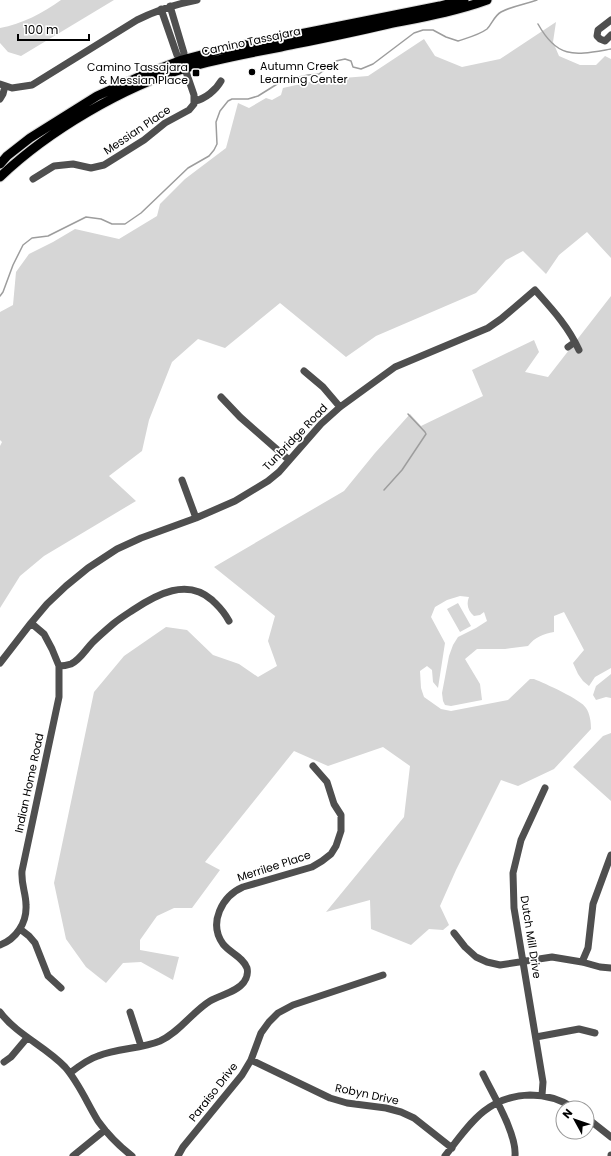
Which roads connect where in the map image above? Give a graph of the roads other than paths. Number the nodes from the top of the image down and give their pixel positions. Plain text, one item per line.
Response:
1 (198, 0) edge
2 (464, 0) edge
3 (487, 0) edge
4 (170, 6) junction
5 (161, 10) junction
6 (611, 20) edge
7 (611, 35) edge
8 (184, 64) junction
9 (221, 81) dead end
10 (3, 85) edge
11 (0, 99) edge
12 (195, 101) junction
13 (0, 164) edge
14 (0, 177) edge
15 (33, 179) dead end
16 (575, 342) junction
17 (568, 348) dead end
18 (578, 350) dead end
19 (304, 371) dead end
20 (221, 397) dead end
21 (340, 407) junction
22 (289, 460) junction
23 (182, 480) dead end
24 (196, 518) junction
25 (229, 621) dead end
26 (31, 623) junction
27 (0, 664) edge
28 (59, 666) junction
29 (313, 766) dead end
30 (545, 788) dead end
31 (611, 854) edge
32 (20, 929) junction
33 (454, 933) dead end
34 (0, 945) edge
35 (524, 962) junction
36 (582, 962) junction
37 (611, 968) edge
38 (383, 975) dead end
39 (61, 988) dead end
40 (0, 1012) edge
41 (130, 1012) dead end
42 (595, 1033) dead end
43 (536, 1037) junction
44 (27, 1038) junction
45 (141, 1046) junction
46 (251, 1060) junction
47 (4, 1062) dead end
48 (70, 1073) junction
49 (482, 1074) dead end
50 (542, 1095) junction
51 (558, 1100) edge
52 (496, 1102) junction
53 (595, 1124) edge
54 (105, 1130) junction
55 (611, 1136) edge
56 (452, 1148) junction
57 (73, 1156) edge
58 (132, 1156) edge
59 (178, 1156) edge
60 (445, 1156) edge
61 (515, 1156) edge

1 - 4 street
2 - 8 main road, Camino Tassajara
3 - 8 main road, Camino Tassajara
4 - 5 street
4 - 8 street
5 - 8 street
5 - 10 street
6 - 7 street
8 - 12 street
8 - 13 main road, Camino Tassajara
8 - 14 main road, Camino Tassajara
9 - 12 street, Messian Place
10 - 11 street
12 - 15 street, Messian Place
16 - 17 street
16 - 18 street, Tunbridge Road
16 - 21 street, Tunbridge Road
19 - 21 street
20 - 22 street
21 - 22 street, Tunbridge Road
22 - 24 street, Tunbridge Road
23 - 24 street
24 - 26 street, Tunbridge Road
25 - 28 street
26 - 27 street, Tunbridge Road
26 - 28 street, Indian Home Road
28 - 32 street, Indian Home Road
29 - 45 street, Merrilee Place
30 - 35 street, Dutch Mill Drive
31 - 36 street
32 - 34 street
32 - 39 street
33 - 35 street
35 - 36 street
35 - 43 street, Dutch Mill Drive
36 - 37 street
38 - 46 street, Paraiso Drive
40 - 44 street
41 - 45 street
42 - 43 street
43 - 50 street, Dutch Mill Drive
44 - 47 street
44 - 48 street
45 - 48 street, Merrilee Place
46 - 56 street, Robyn Drive
46 - 59 street, Paraiso Drive
48 - 54 street
49 - 52 street
50 - 51 street
50 - 52 street
52 - 56 street
52 - 61 street
53 - 55 street
54 - 57 street
54 - 58 street
56 - 60 street

